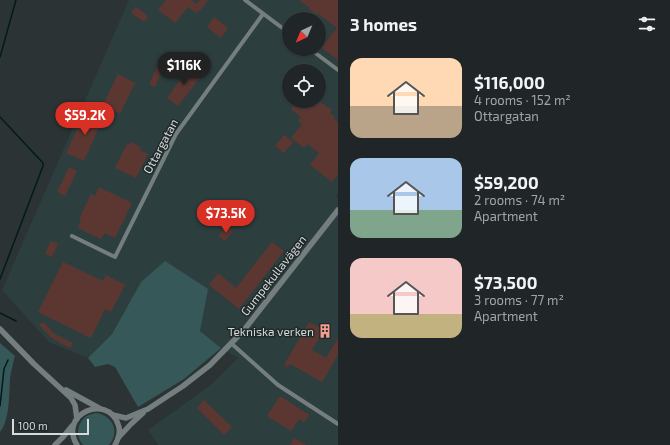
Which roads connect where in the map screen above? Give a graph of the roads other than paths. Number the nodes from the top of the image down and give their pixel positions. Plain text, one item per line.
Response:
1 (245, 0) edge
2 (263, 14) junction
3 (282, 28) edge
4 (319, 56) edge
5 (338, 70) edge
6 (338, 210) edge
7 (72, 236) dead end
8 (0, 329) edge
9 (232, 344) junction
10 (60, 387) junction
11 (100, 409) junction
12 (148, 409) junction
13 (112, 415) junction
14 (75, 421) junction
15 (338, 424) edge
16 (118, 438) junction
17 (55, 445) edge
18 (77, 445) edge
19 (115, 445) edge

1 - 2 street
2 - 3 street
2 - 7 street, Ottargatan
4 - 5 street
6 - 9 street, Gumpekullavägen
8 - 10 street
9 - 12 street, Gumpekullavägen
9 - 15 street
10 - 11 street
10 - 14 street
11 - 13 street
11 - 14 street
12 - 13 street, Gumpekullavägen
12 - 16 street, Gumpekullavägen
13 - 16 street
14 - 17 street
14 - 18 street
16 - 19 street

